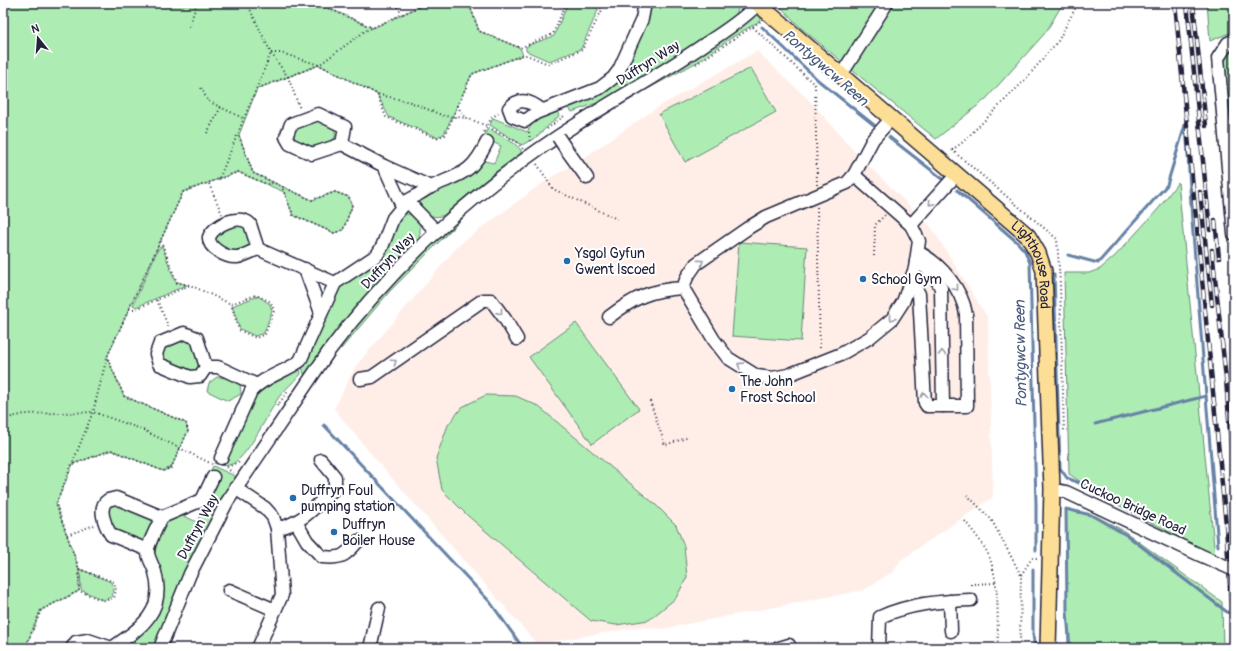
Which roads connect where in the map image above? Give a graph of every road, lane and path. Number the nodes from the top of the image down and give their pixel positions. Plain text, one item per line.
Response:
1 (197, 3) edge
2 (246, 3) edge
3 (324, 3) edge
4 (396, 3) edge
5 (427, 3) edge
6 (467, 3) edge
7 (566, 3) edge
8 (599, 3) edge
9 (645, 3) edge
10 (887, 3) edge
11 (1078, 3) edge
12 (761, 7) edge
13 (402, 15) junction
14 (189, 27) dead end
15 (753, 27) junction
16 (373, 28) junction
17 (1234, 40) edge
18 (271, 52) junction
19 (319, 65) junction
20 (694, 66) dead end
21 (841, 75) junction
22 (288, 77) junction
23 (201, 88) dead end
24 (257, 89) junction
25 (377, 94) junction
26 (558, 105) junction
27 (457, 106) junction
28 (221, 107) junction
29 (509, 108) junction
30 (542, 110) junction
31 (453, 117) junction
32 (304, 118) junction
33 (466, 118) junction
34 (245, 119) junction
35 (891, 119) junction
36 (487, 126) junction
37 (545, 131) dead end
38 (206, 134) dead end
39 (239, 135) junction
40 (557, 137) junction
41 (535, 141) dead end
42 (487, 142) joint
43 (342, 144) junction
44 (952, 150) dead end
45 (529, 155) junction
46 (384, 166) junction
47 (957, 174) junction
48 (854, 175) junction
49 (587, 178) dead end
50 (219, 179) junction
51 (274, 183) junction
52 (209, 184) junction
53 (282, 187) junction
54 (431, 187) junction
55 (817, 195) junction
56 (404, 204) junction
57 (892, 209) junction
58 (617, 220) dead end
59 (226, 224) junction
60 (911, 225) junction
61 (437, 232) junction
62 (1234, 234) edge
63 (161, 241) junction
64 (258, 249) junction
65 (874, 256) dead end
66 (917, 257) junction
67 (305, 269) junction
68 (911, 281) junction
69 (335, 283) junction
70 (190, 285) junction
71 (683, 288) junction
72 (157, 300) junction
73 (230, 304) junction
74 (129, 309) junction
75 (321, 313) junction
76 (609, 316) dead end
77 (173, 337) junction
78 (517, 339) dead end
79 (107, 357) junction
80 (820, 364) junction
81 (206, 367) junction
82 (360, 379) dead end
83 (256, 386) junction
84 (650, 401) dead end
85 (943, 406) junction
86 (93, 412) junction
87 (3, 419) edge
88 (690, 437) dead end
89 (180, 449) junction
90 (321, 460) dead end
91 (73, 464) junction
92 (219, 467) junction
93 (242, 478) junction
94 (235, 488) junction
95 (1052, 489) junction
96 (968, 496) dead end
97 (162, 517) junction
98 (105, 521) junction
99 (966, 521) dead end
100 (296, 522) junction
101 (277, 528) junction
102 (67, 535) junction
103 (358, 541) dead end
104 (148, 550) junction
105 (1050, 558) junction
106 (79, 569) junction
107 (1234, 570) edge
108 (1021, 575) junction
109 (996, 583) junction
110 (229, 590) dead end
111 (79, 591) junction
112 (972, 600) joint
113 (950, 601) junction
114 (379, 608) dead end
115 (275, 610) junction
116 (951, 631) dead end
117 (24, 648) edge
118 (72, 648) edge
119 (112, 648) edge
120 (160, 648) edge
121 (258, 648) edge
122 (370, 648) edge
123 (779, 648) edge
124 (790, 648) edge
125 (879, 648) edge
126 (998, 648) edge
127 (1020, 648) edge
128 (1048, 648) edge

1 - 14 path
2 - 18 path
3 - 16 path
4 - 13 path
5 - 13 path
6 - 7 path
8 - 27 path
9 - 26 street
10 - 21 street
11 - 44 path
12 - 15 path
12 - 21 main road, Lighthouse Road
12 - 40 street, Duffryn Way
13 - 16 path
15 - 20 path
15 - 55 path
16 - 19 path
17 - 62 street
18 - 19 path
18 - 22 path
18 - 24 path
19 - 22 path
19 - 25 path
21 - 35 main road, Lighthouse Road
22 - 24 path
22 - 32 path
23 - 28 path
24 - 34 path
25 - 31 path
25 - 31 path
26 - 30 street
26 - 37 path
27 - 31 path
27 - 33 path
28 - 34 path
28 - 38 path
29 - 30 street
29 - 30 street
29 - 36 path
31 - 33 path
32 - 43 street
32 - 43 street
33 - 36 path
34 - 39 path
35 - 47 main road, Lighthouse Road
35 - 48 street
36 - 41 path
36 - 42 path
39 - 50 path
39 - 51 path
40 - 45 street, Duffryn Way
40 - 49 street, bridge
42 - 54 street
43 - 46 street
45 - 58 path
45 - 61 street, Duffryn Way
46 - 54 street
46 - 56 street
47 -> 60 street
47 - 95 main road, Lighthouse Road
48 - 55 street
48 - 57 street
50 - 51 path
50 - 52 path
51 - 53 path
52 - 59 path
52 - 63 path
53 - 53 path
54 - 56 street
71 -> 55 street
55 - 80 path
56 - 61 street
56 - 69 street
57 - 60 street
57 - 65 path
59 - 64 street
59 - 64 street
60 - 66 street
61 - 93 street, Duffryn Way
63 - 70 path
63 - 74 path
64 - 67 street
66 - 68 street
85 -> 66 street
66 -> 85 street
67 - 69 street
67 - 75 street
68 -> 80 street
85 -> 68 street
69 - 75 street
70 - 72 path
70 - 73 path
71 - 76 street
80 -> 71 street
72 - 74 path
72 - 77 path
73 - 73 path
74 - 79 path
75 - 83 street
77 - 81 street
77 - 81 street
82 -> 78 street
79 - 86 path
79 - 89 path
81 - 83 street
83 - 92 street
84 - 88 path
86 - 87 path
86 - 89 path
86 - 91 path
89 - 91 path
89 - 92 path
90 - 100 street
91 - 102 path
92 - 93 path
92 - 97 street
93 - 94 street, Duffryn Way
94 - 101 street
94 - 120 street, Duffryn Way
95 - 105 main road, Lighthouse Road
95 - 107 street, Cuckoo Bridge Road, bridge
96 - 108 path
97 - 98 street
97 - 104 street
98 - 102 path
98 - 104 street
99 - 109 path
100 - 101 street
100 - 103 street
101 - 115 street
102 - 106 path
104 - 119 street
105 - 108 path
105 - 128 main road, Lighthouse Road
106 - 111 path
106 - 111 path
108 - 127 path
109 - 112 path
109 - 126 path
110 - 115 street
111 - 117 path
112 - 113 street
113 - 116 street
113 - 125 street
114 - 122 street
115 - 121 street
118 - 119 street
123 - 124 street

